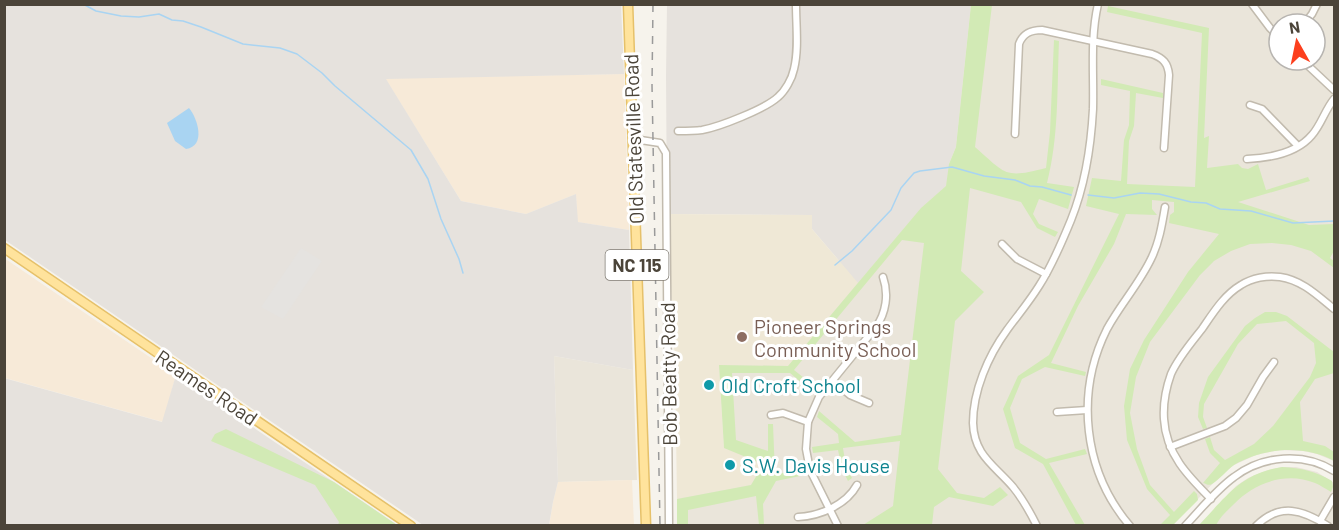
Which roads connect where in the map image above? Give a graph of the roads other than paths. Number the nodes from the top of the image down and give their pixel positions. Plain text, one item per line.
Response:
1 (628, 4) edge
2 (796, 4) edge
3 (1098, 4) edge
4 (1252, 4) edge
5 (1267, 24) edge
6 (1092, 42) junction
7 (1315, 72) edge
8 (1335, 90) edge
9 (1335, 99) edge
10 (1250, 105) dead end
11 (678, 131) dead end
12 (1015, 134) dead end
13 (634, 139) junction
14 (1298, 146) junction
15 (1164, 148) dead end
16 (1247, 159) dead end
17 (1165, 207) dead end
18 (1002, 244) dead end
19 (4, 248) edge
20 (1046, 274) junction
21 (883, 277) dead end
22 (1335, 309) edge
23 (1274, 362) dead end
24 (832, 381) junction
25 (869, 403) dead end
26 (1087, 410) junction
27 (1058, 412) dead end
28 (771, 415) dead end
29 (808, 422) junction
30 (1170, 447) junction
31 (1335, 471) edge
32 (856, 485) dead end
33 (1335, 497) edge
34 (1211, 499) junction
35 (829, 509) junction
36 (798, 517) dead end
37 (1320, 521) junction
38 (1036, 523) edge
39 (411, 525) edge
40 (646, 525) edge
41 (669, 525) edge
42 (838, 525) edge
43 (1027, 525) edge
44 (1130, 525) edge
45 (1185, 525) edge
46 (1256, 525) edge
47 (1328, 525) edge

1 - 13 main road, Old Statesville Road / NC 115
2 - 11 street
3 - 6 street
4 - 5 street
6 - 12 street
6 - 15 street
6 - 20 street
7 - 8 street
9 - 14 street
10 - 14 street
13 - 40 main road, Old Statesville Road / NC 115
13 - 41 street, Bob Beatty Road
14 - 16 street
17 - 26 street
18 - 20 street
19 - 39 main road, Reames Road
20 - 38 street
21 - 24 street
22 - 30 street
23 - 30 street
24 - 25 street
24 - 29 street
26 - 27 street
26 - 44 street
28 - 29 street
29 - 35 street
30 - 34 street
31 - 34 street
32 - 35 street
33 - 37 street
34 - 45 street
35 - 36 street
35 - 42 street
37 - 46 street
37 - 47 street
38 - 43 street

